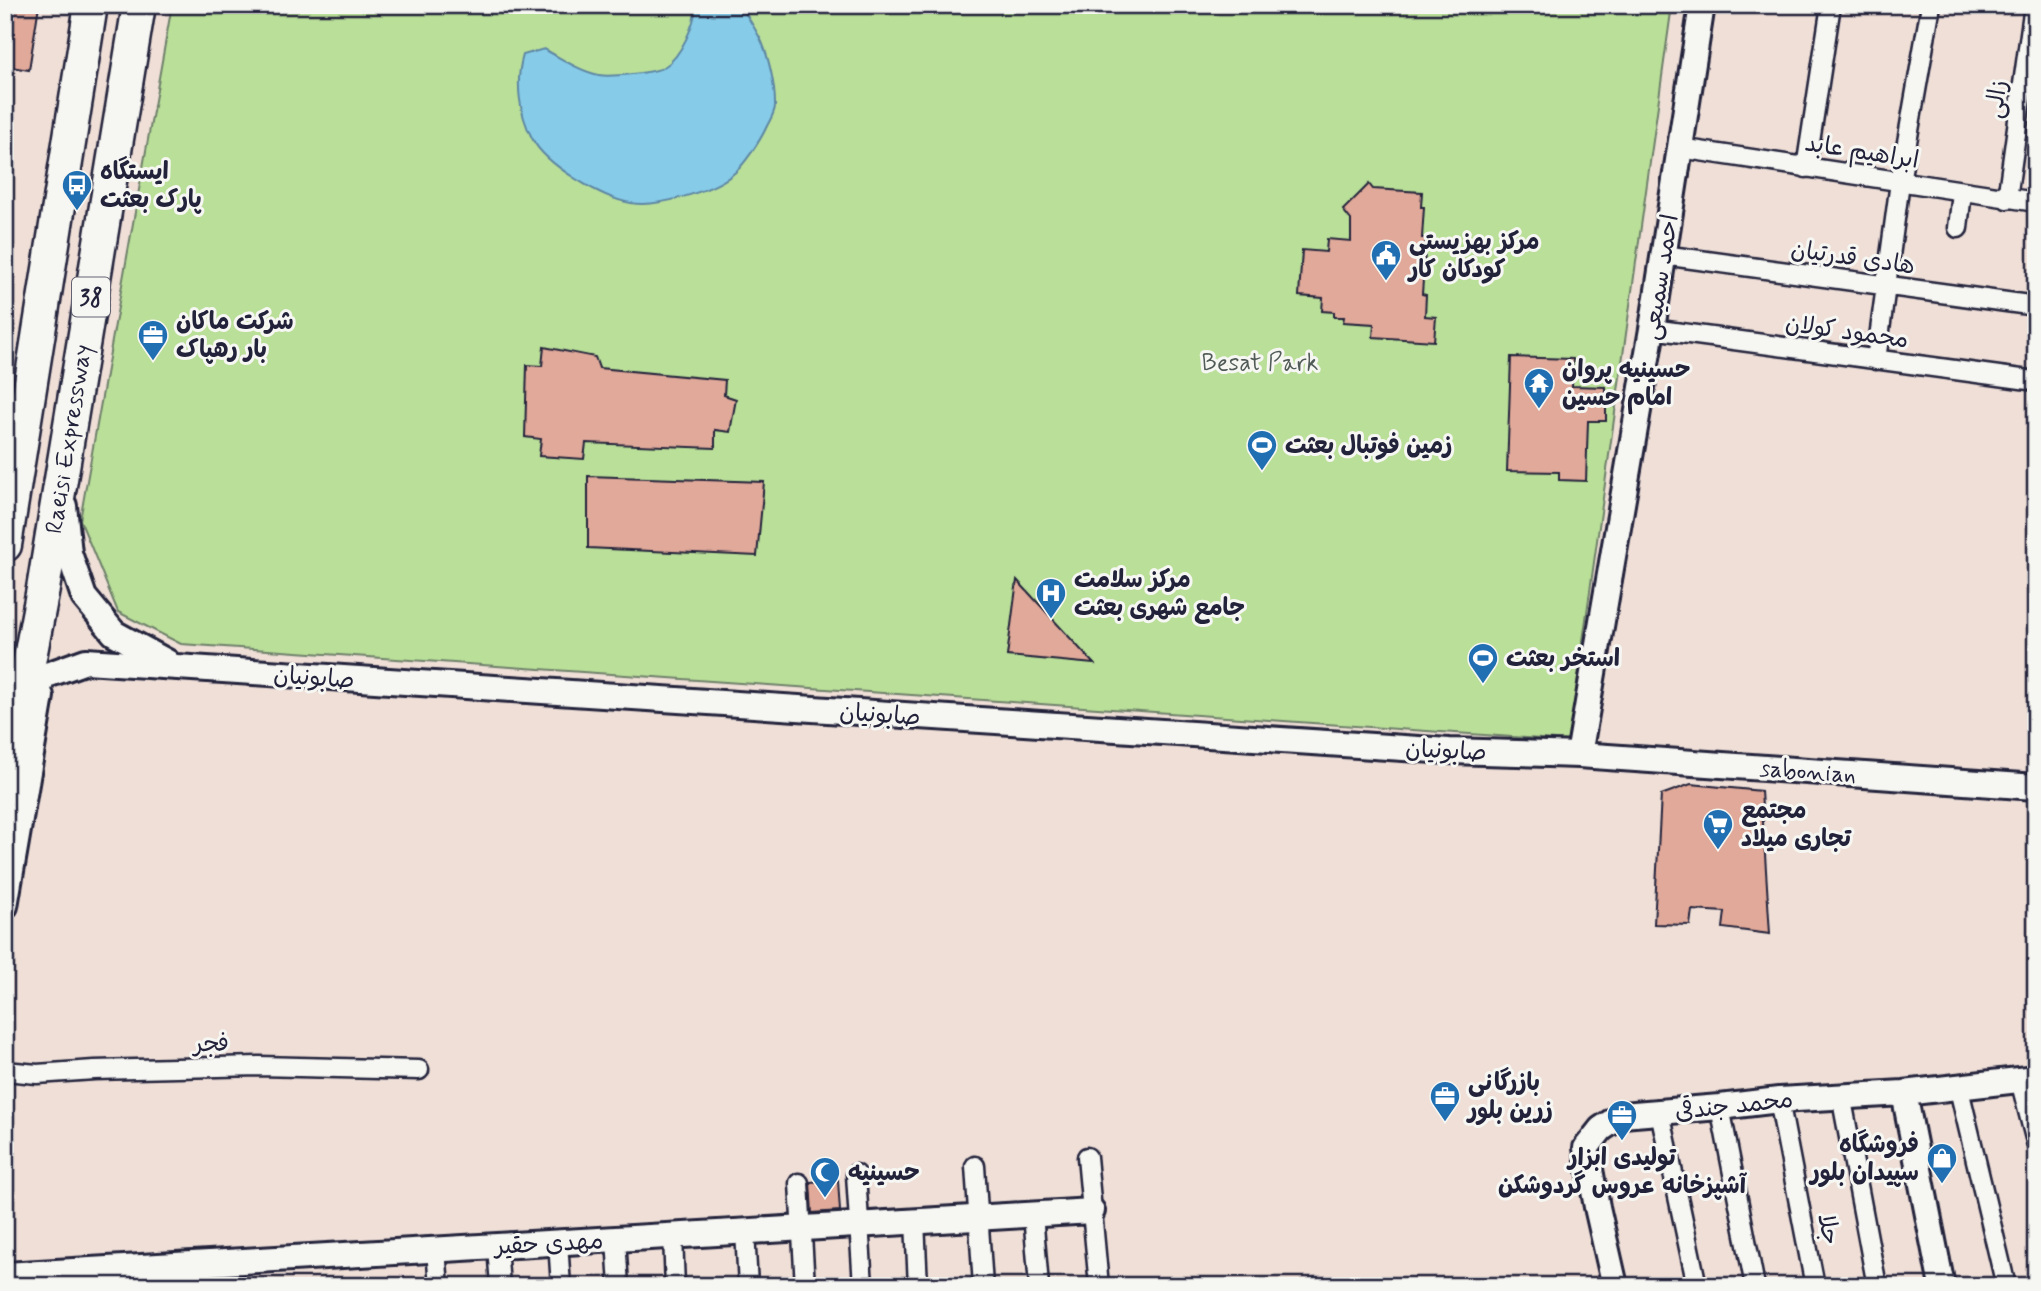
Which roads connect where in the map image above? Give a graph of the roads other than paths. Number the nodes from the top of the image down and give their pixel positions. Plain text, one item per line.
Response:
1 (91, 5) edge
2 (139, 5) edge
3 (1702, 5) edge
4 (1831, 5) edge
5 (1931, 5) edge
6 (2034, 5) edge
7 (1680, 148) junction
8 (1806, 167) junction
9 (1899, 182) junction
10 (1962, 192) junction
11 (2007, 199) junction
12 (2036, 202) edge
13 (1958, 228) dead end
14 (1663, 256) junction
15 (1886, 287) junction
16 (2036, 306) edge
17 (1652, 330) junction
18 (1876, 360) junction
19 (2036, 381) edge
20 (13, 450) edge
21 (61, 479) junction
22 (6, 537) edge
23 (43, 589) junction
24 (180, 668) junction
25 (44, 676) junction
26 (13, 749) junction
27 (1579, 755) junction
28 (2035, 785) edge
29 (5, 788) edge
30 (5, 906) edge
31 (419, 1070) dead end
32 (5, 1071) edge
33 (2028, 1079) edge
34 (1958, 1085) junction
35 (1904, 1093) junction
36 (1841, 1095) junction
37 (1779, 1100) junction
38 (1720, 1107) junction
39 (1660, 1112) junction
40 (2036, 1142) edge
41 (1087, 1157) dead end
42 (975, 1166) dead end
43 (856, 1174) dead end
44 (799, 1183) dead end
45 (1092, 1211) junction
46 (1033, 1214) junction
47 (978, 1217) junction
48 (915, 1221) junction
49 (860, 1224) junction
50 (801, 1228) junction
51 (745, 1231) junction
52 (673, 1236) junction
53 (616, 1239) junction
54 (558, 1242) junction
55 (497, 1246) junction
56 (436, 1250) junction
57 (5, 1275) edge
58 (439, 1286) edge
59 (500, 1286) edge
60 (561, 1286) edge
61 (619, 1286) edge
62 (675, 1286) edge
63 (747, 1286) edge
64 (805, 1286) edge
65 (863, 1286) edge
66 (918, 1286) edge
67 (984, 1286) edge
68 (1039, 1286) edge
69 (1098, 1286) edge
70 (1615, 1286) edge
71 (1697, 1286) edge
72 (1755, 1286) edge
73 (1815, 1286) edge
74 (1877, 1286) edge
75 (1942, 1286) edge
76 (2006, 1286) edge

1 - 20 highway, Raeisi Expressway / 38
2 - 21 highway, Raeisi Expressway / 38
3 - 7 street, احمد سمیعی
4 - 8 street
5 - 9 street
6 - 11 street, زالی
7 - 8 street, ابراهیم عابد
7 - 14 street, احمد سمیعی
8 - 9 street, ابراهیم عابد
9 - 10 street, ابراهیم عابد
9 - 15 street
10 - 11 street, ابراهیم عابد
10 - 13 street
11 - 12 street, ابراهیم عابد
14 - 15 street, هادی قدرتیان
14 - 17 street, احمد سمیعی
15 - 16 street, هادی قدرتیان
15 - 18 street
17 - 18 street, محمود کولان
17 - 27 street, احمد سمیعی
18 - 19 street, محمود کولان
20 - 22 highway, Raeisi Expressway / 38
21 - 23 highway, Raeisi Expressway / 38
21 - 24 street
23 - 25 street
23 - 26 highway, Raeisi Expressway / 38
24 - 25 street, صابونیان
24 - 27 street, صابونیان
25 - 26 street
25 - 30 street
26 - 29 highway, Raeisi Expressway / 38
27 - 28 street, sabonian
31 - 32 street, فجر
33 - 34 street, محمد جندقی
33 - 40 street
34 - 35 street, محمد جندقی
34 - 76 street
35 - 36 street, محمد جندقی
35 - 75 street
36 - 37 street, محمد جندقی
36 - 74 street
37 - 38 street, محمد جندقی
37 - 73 street, جلا
38 - 39 street, محمد جندقی
38 - 72 street
39 - 70 street, محمد جندقی
39 - 71 street
41 - 45 street
42 - 47 street
43 - 49 street
44 - 50 street
45 - 46 street, مهدی حقیر
45 - 69 street
46 - 47 street, مهدی حقیر
46 - 68 street
47 - 48 street, مهدی حقیر
47 - 67 street
48 - 49 street, مهدی حقیر
48 - 66 street
49 - 50 street, مهدی حقیر
49 - 65 street
50 - 51 street, مهدی حقیر
50 - 64 street
51 - 52 street, مهدی حقیر
51 - 63 street
52 - 53 street, مهدی حقیر
52 - 62 street
53 - 54 street, مهدی حقیر
53 - 61 street
54 - 55 street, مهدی حقیر
54 - 60 street
55 - 56 street, مهدی حقیر
55 - 59 street
56 - 57 street, مهدی حقیر
56 - 58 street

